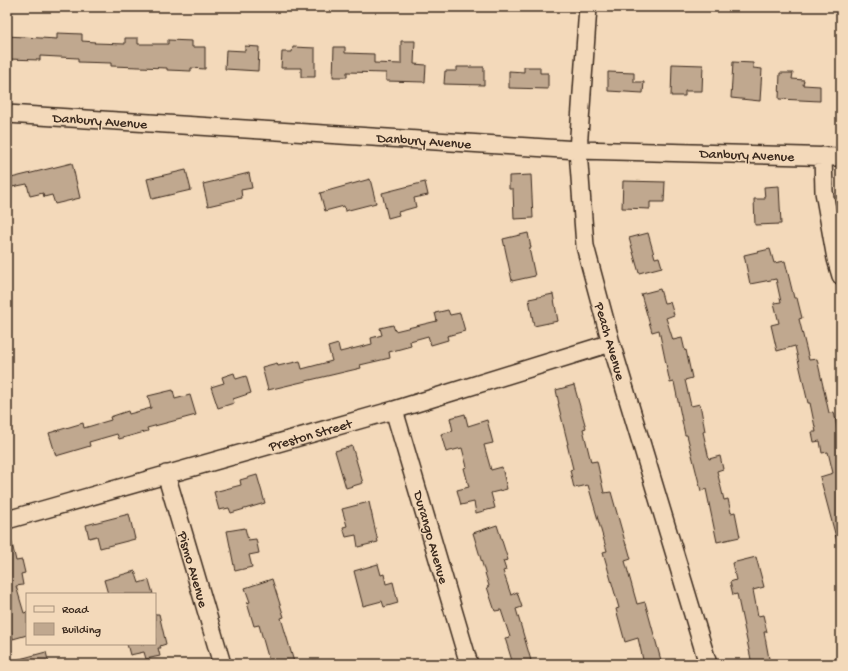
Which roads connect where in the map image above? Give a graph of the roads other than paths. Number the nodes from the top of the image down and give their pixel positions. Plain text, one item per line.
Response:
1 (588, 7) edge
2 (7, 114) edge
3 (578, 150) junction
4 (824, 156) junction
5 (841, 158) edge
6 (841, 276) edge
7 (611, 343) junction
8 (394, 410) junction
9 (166, 474) junction
10 (7, 520) edge
11 (222, 664) edge
12 (469, 664) edge
13 (708, 664) edge

1 - 3 street, Peach Avenue
2 - 3 street, Danbury Avenue
3 - 4 street, Danbury Avenue
3 - 7 street, Peach Avenue
4 - 5 street, Danbury Avenue
4 - 6 street
7 - 8 street, Preston Street
7 - 13 street, Peach Avenue
8 - 9 street, Preston Street
8 - 12 street, Durango Avenue
9 - 10 street, Preston Street
9 - 11 street, Pismo Avenue

